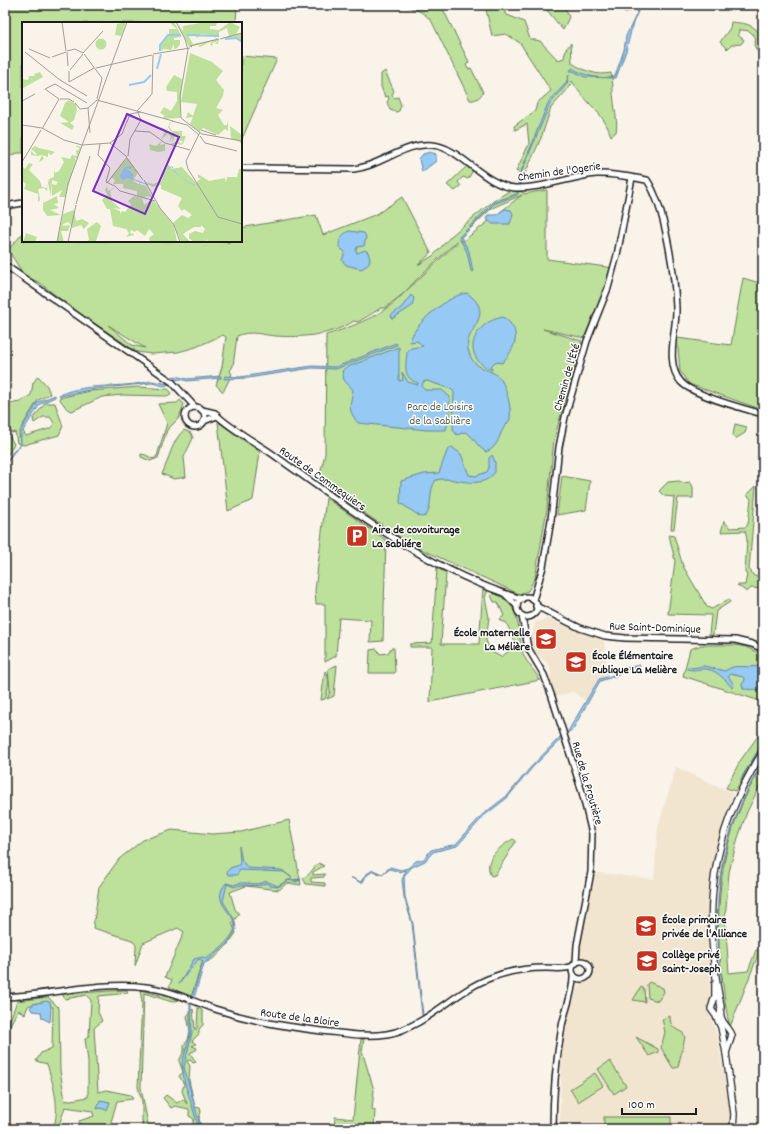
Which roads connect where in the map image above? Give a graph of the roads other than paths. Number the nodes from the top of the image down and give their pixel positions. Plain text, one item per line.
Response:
1 (242, 168) edge
2 (632, 178) junction
3 (22, 203) edge
4 (5, 206) edge
5 (5, 265) edge
6 (186, 396) junction
7 (195, 407) junction
8 (187, 410) junction
9 (202, 410) junction
10 (763, 414) edge
11 (217, 416) junction
12 (204, 421) junction
13 (536, 587) junction
14 (504, 594) junction
15 (524, 598) junction
16 (533, 600) junction
17 (517, 606) junction
18 (536, 606) junction
19 (550, 614) junction
20 (522, 616) junction
21 (531, 616) junction
22 (524, 631) junction
23 (763, 649) edge
24 (763, 752) edge
25 (577, 948) junction
26 (585, 962) junction
27 (574, 964) junction
28 (564, 969) junction
29 (573, 975) junction
30 (716, 978) junction
31 (581, 980) junction
32 (573, 987) junction
33 (5, 997) edge
34 (712, 1004) junction
35 (718, 1010) junction
36 (724, 1034) junction
37 (729, 1040) junction
38 (726, 1053) junction
39 (553, 1129) edge
40 (733, 1129) edge

1 - 2 street, Chemin de l'Ogerie
2 - 10 street, Chemin de l'Ogerie
2 - 13 street, Chemin de l'Été
3 - 4 street
5 - 6 street
6 - 7 street
6 - 8 street
7 - 8 street
7 - 9 street
8 - 12 street
9 - 11 street, Route de Commequiers
9 - 12 street
11 - 12 street
11 - 14 street, Route de Commequiers
13 - 15 street, Chemin de l'Été
13 - 16 street, Chemin de l'Été
14 - 15 street, Route de Commequiers
14 - 17 street
15 - 16 street
15 - 17 street
16 - 18 street
17 - 20 street
18 - 19 street, Rue Saint-Dominique
18 - 21 street
19 - 21 street, Rue Saint-Dominique
19 - 23 street, Rue Saint-Dominique
20 - 21 street
20 - 22 street, Rue de la Proutière
21 - 22 street
22 - 25 street, Rue de la Proutière
24 - 30 main road
25 - 26 street
25 - 27 street, Rue de la Proutière
26 - 27 street
26 - 31 street
27 - 28 street, Route de la Bloire
27 - 29 street, Rue de la Proutière
28 - 29 street
28 - 33 street, Route de la Bloire
29 - 31 street
29 - 32 street, Rue de la Proutière
30 - 34 main road
30 - 35 main road
31 - 32 street
32 - 39 street, Rue de la Proutière
34 - 35 main road
34 - 35 main road
35 - 36 main road
36 - 37 main road
36 - 37 main road
36 - 38 main road
37 - 38 main road
38 - 40 main road

